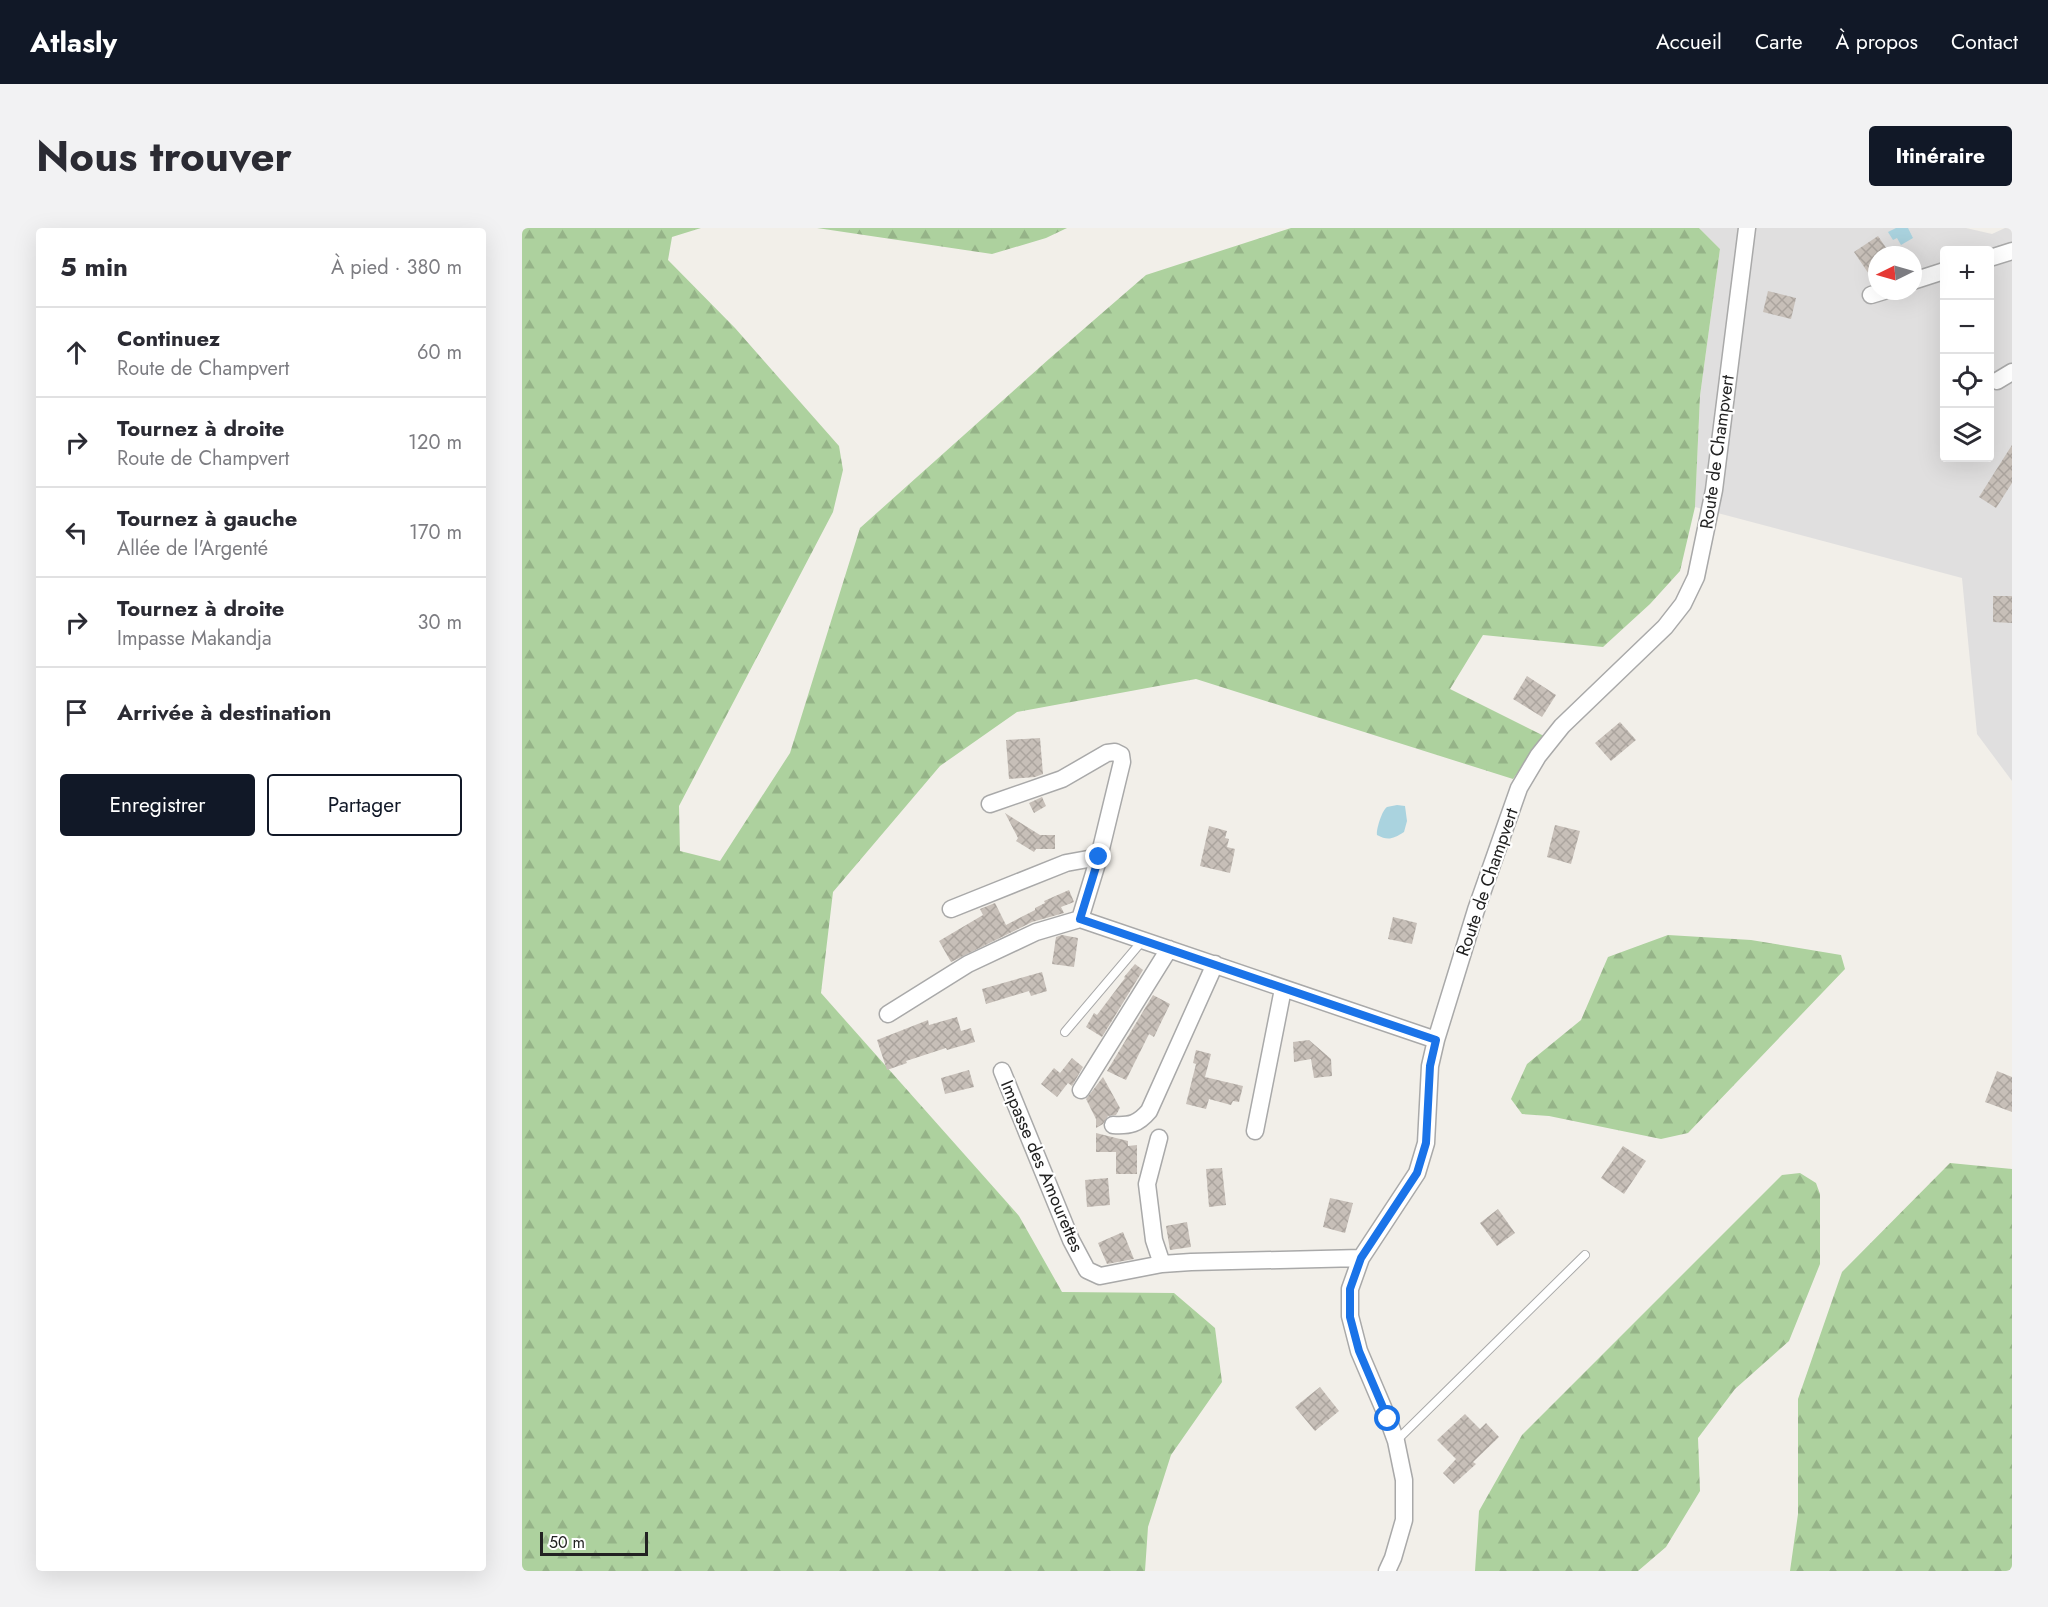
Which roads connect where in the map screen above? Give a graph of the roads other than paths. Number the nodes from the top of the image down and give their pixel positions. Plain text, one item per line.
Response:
1 (1747, 228) edge
2 (2012, 251) edge
3 (1994, 256) edge
4 (1940, 272) edge
5 (1922, 279) edge
6 (2012, 372) edge
7 (1997, 381) dead end
8 (990, 804) dead end
9 (1099, 857) junction
10 (951, 909) dead end
11 (1080, 919) junction
12 (1143, 940) junction
13 (1169, 949) junction
14 (1215, 964) junction
15 (1283, 989) junction
16 (888, 1014) dead end
17 (1065, 1032) dead end
18 (1436, 1040) junction
19 (1002, 1071) dead end
20 (1081, 1090) dead end
21 (1113, 1125) dead end
22 (1255, 1131) dead end
23 (1159, 1138) dead end
24 (1585, 1255) dead end
25 (1361, 1258) junction
26 (1162, 1264) junction
27 (1396, 1441) junction
28 (1387, 1571) edge

1 - 18 street, Route de Champvert
2 - 3 street
4 - 5 street
6 - 7 street
8 - 9 street
9 - 10 street
9 - 11 street
11 - 12 street
11 - 16 street
12 - 13 street
12 - 17 lane
13 - 14 street
13 - 20 street
14 - 15 street
14 - 21 street
15 - 18 street
15 - 22 street
18 - 25 street, Route de Champvert
19 - 26 street, Impasse des Amourettes
23 - 26 street
24 - 27 lane
25 - 26 street, Impasse des Amourettes
25 - 27 street, Route de Champvert
27 - 28 street, Route de Champvert

